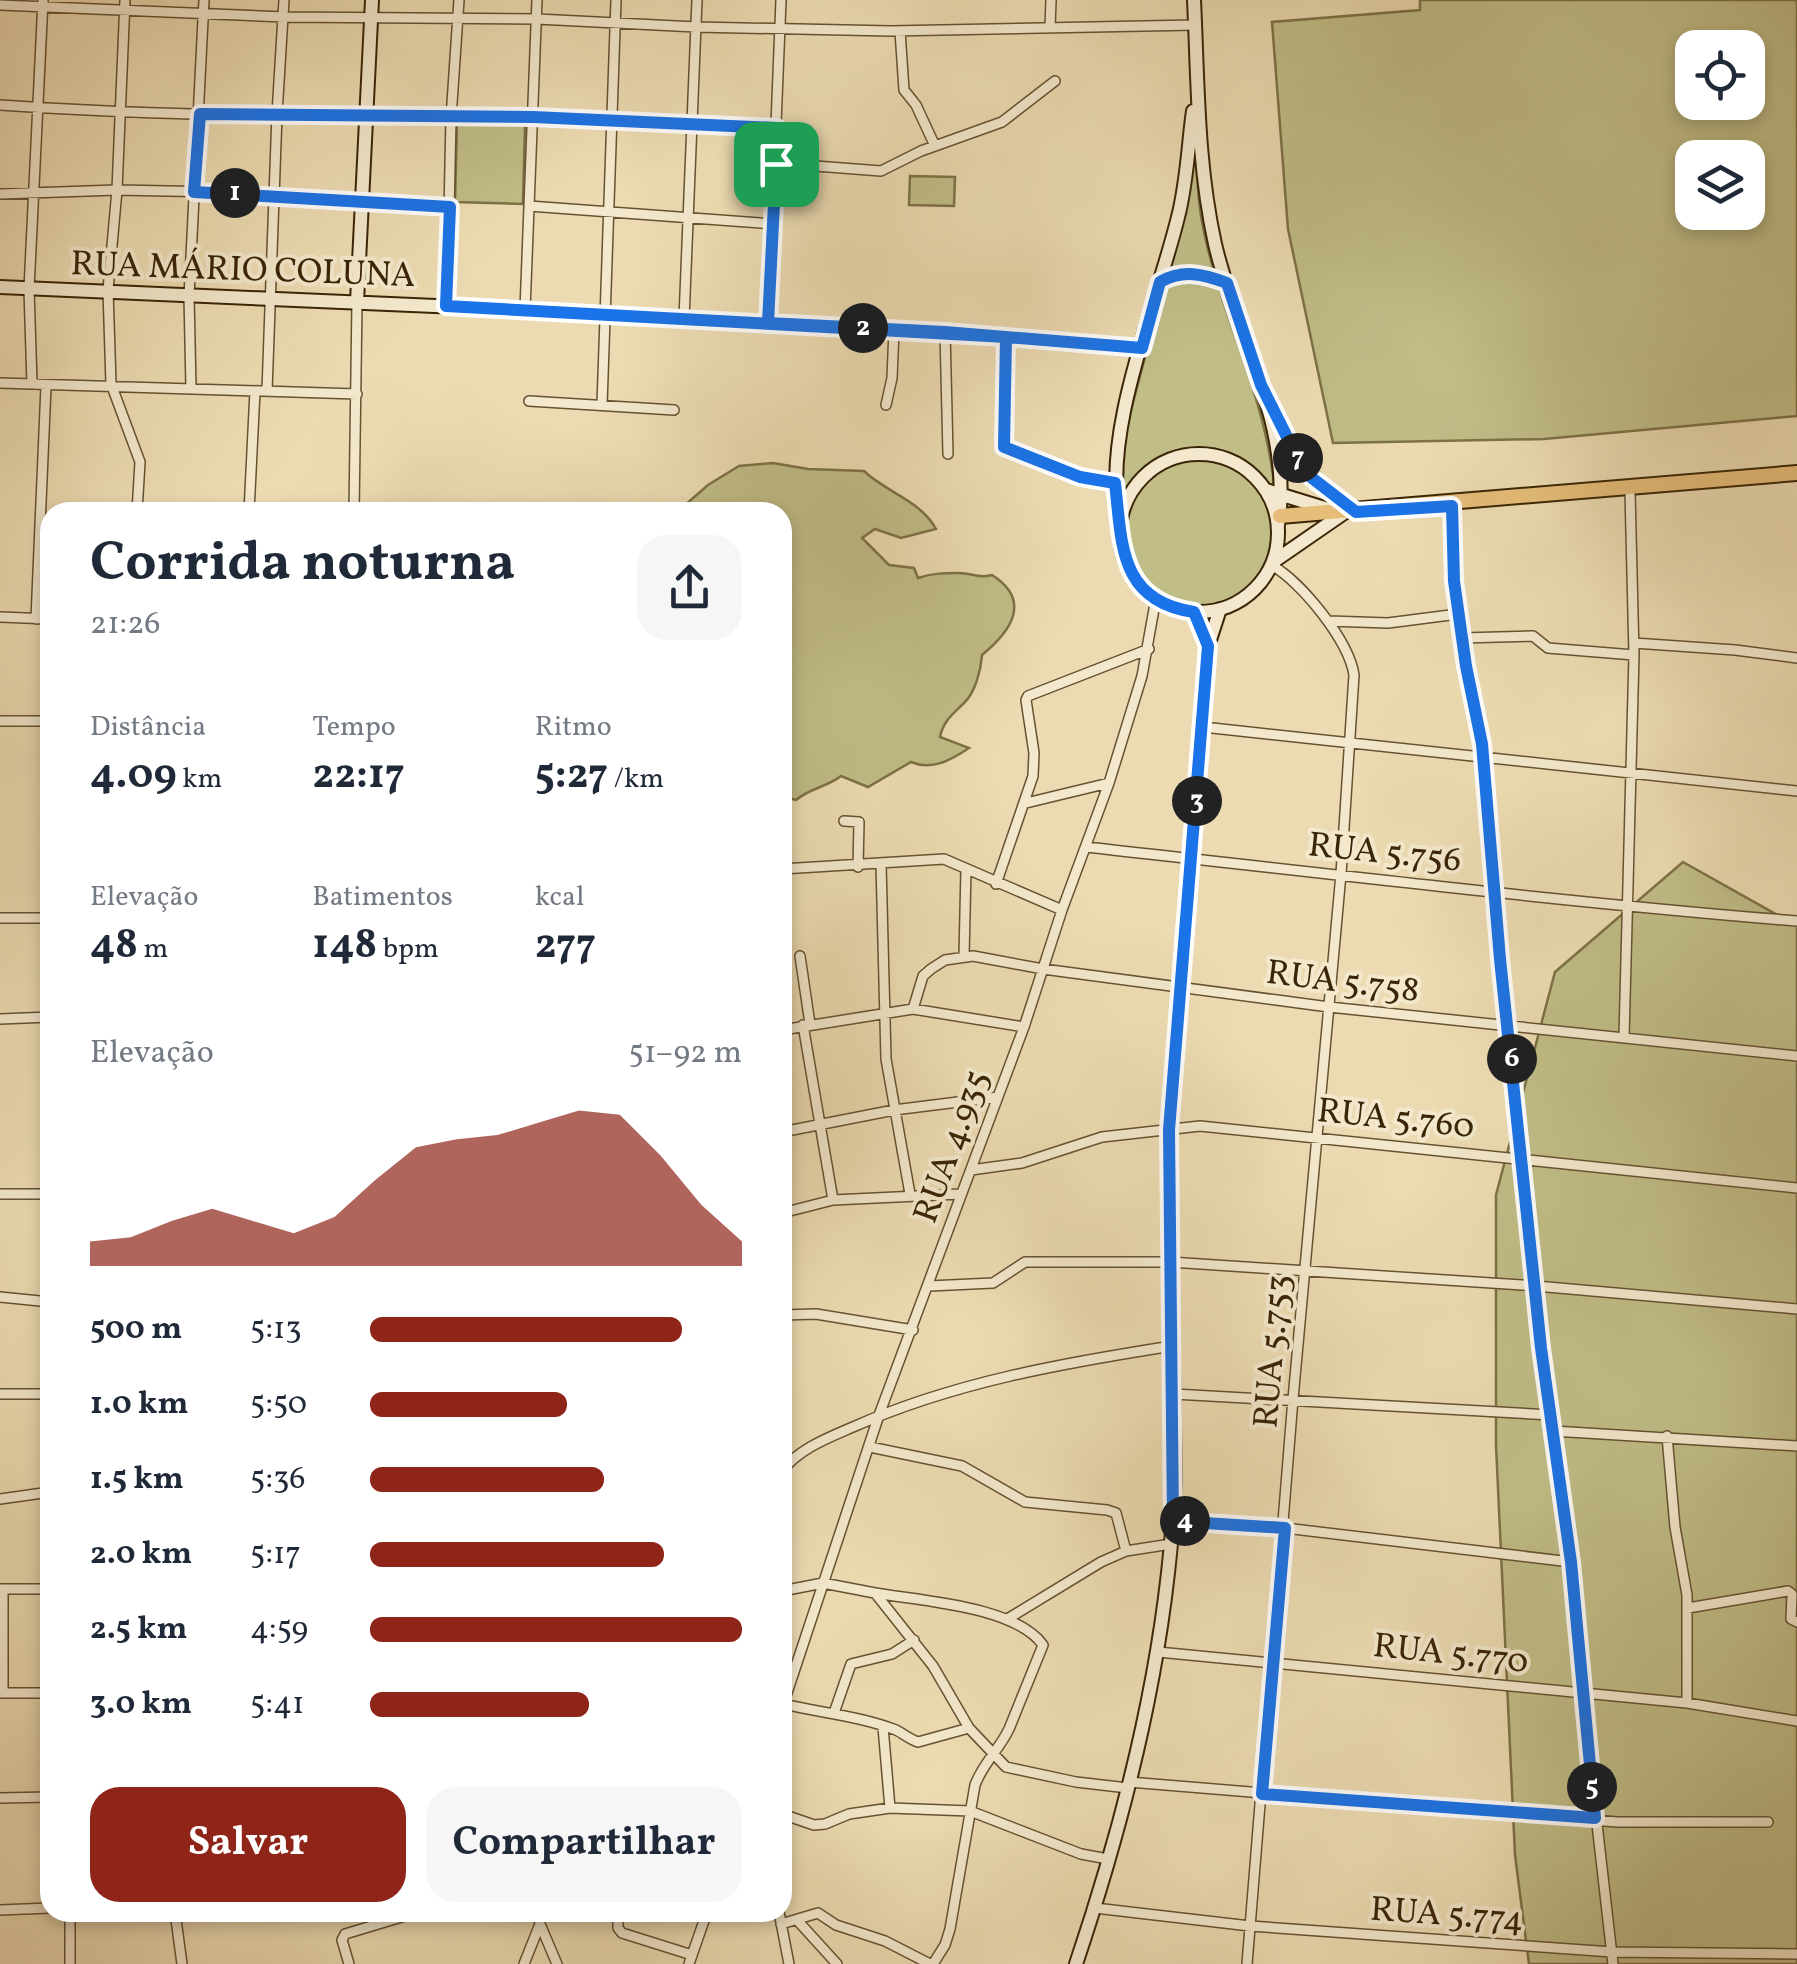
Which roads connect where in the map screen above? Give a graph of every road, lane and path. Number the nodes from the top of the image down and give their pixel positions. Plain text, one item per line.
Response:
1 (204, 0) edge
2 (284, 0) edge
3 (372, 0) edge
4 (459, 0) edge
5 (538, 0) edge
6 (616, 0) edge
7 (697, 0) edge
8 (782, 0) edge
9 (1051, 0) edge
10 (1194, 0) edge
11 (43, 4) edge
12 (0, 5) edge
13 (125, 5) edge
14 (203, 14) junction
15 (284, 17) junction
16 (372, 18) junction
17 (458, 18) junction
18 (537, 18) junction
19 (615, 24) junction
20 (1196, 24) junction
21 (696, 27) junction
22 (1050, 28) junction
23 (780, 30) junction
24 (900, 31) junction
25 (1056, 81) dead end
26 (1197, 86) junction
27 (0, 105) edge
28 (36, 108) junction
29 (119, 110) junction
30 (200, 114) junction
31 (277, 114) junction
32 (533, 117) junction
33 (368, 118) junction
34 (451, 118) junction
35 (614, 121) junction
36 (693, 124) junction
37 (777, 128) junction
38 (935, 146) junction
39 (776, 164) junction
40 (117, 190) junction
41 (194, 192) junction
42 (0, 194) edge
43 (34, 194) junction
44 (275, 196) junction
45 (364, 204) junction
46 (530, 206) junction
47 (450, 207) junction
48 (610, 212) junction
49 (689, 218) junction
50 (774, 224) junction
51 (1160, 282) junction
52 (1227, 283) junction
53 (0, 287) edge
54 (28, 289) junction
55 (108, 290) junction
56 (189, 296) junction
57 (269, 300) junction
58 (357, 302) junction
59 (446, 306) junction
60 (525, 310) junction
61 (605, 315) junction
62 (684, 319) junction
63 (768, 323) junction
64 (894, 330) junction
65 (945, 332) junction
66 (1006, 337) junction
67 (1137, 348) junction
68 (1259, 379) junction
69 (0, 383) edge
70 (32, 384) junction
71 (111, 384) junction
72 (46, 386) junction
73 (192, 388) junction
74 (255, 391) junction
75 (267, 391) junction
76 (357, 394) junction
77 (529, 401) dead end
78 (602, 404) junction
79 (886, 405) dead end
80 (674, 410) dead end
81 (948, 454) dead end
82 (1797, 475) edge
83 (1115, 483) junction
84 (1266, 490) junction
85 (1630, 492) junction
86 (1283, 496) junction
87 (45, 502) edge
88 (136, 502) edge
89 (249, 502) edge
90 (354, 502) edge
91 (1452, 506) junction
92 (1350, 512) junction
93 (1279, 520) junction
94 (1120, 525) junction
95 (1272, 564) junction
96 (40, 575) edge
97 (1158, 601) junction
98 (1220, 609) junction
99 (1194, 612) junction
100 (1458, 614) junction
101 (0, 617) edge
102 (36, 619) junction
103 (40, 619) edge
104 (1328, 622) junction
105 (1462, 638) junction
106 (1208, 646) junction
107 (1149, 649) junction
108 (1634, 649) junction
109 (1797, 658) edge
110 (0, 721) edge
111 (40, 721) edge
112 (1203, 726) junction
113 (1349, 742) junction
114 (1484, 759) junction
115 (1633, 775) junction
116 (1109, 783) junction
117 (1797, 792) edge
118 (1026, 803) junction
119 (844, 820) dead end
120 (1086, 848) junction
121 (1191, 859) junction
122 (881, 864) junction
123 (858, 867) junction
124 (792, 869) edge
125 (966, 869) junction
126 (1340, 874) junction
127 (996, 884) junction
128 (1495, 890) junction
129 (1626, 907) junction
130 (1062, 910) junction
131 (0, 918) edge
132 (40, 918) edge
133 (1797, 921) edge
134 (800, 956) dead end
135 (964, 956) junction
136 (1043, 970) junction
137 (1179, 986) junction
138 (1329, 1007) junction
139 (913, 1009) junction
140 (885, 1012) junction
141 (40, 1017) edge
142 (0, 1019) edge
143 (806, 1024) junction
144 (1024, 1027) junction
145 (1508, 1027) junction
146 (792, 1028) edge
147 (1624, 1037) junction
148 (1797, 1056) edge
149 (998, 1097) junction
150 (894, 1110) junction
151 (818, 1124) junction
152 (792, 1130) edge
153 (1169, 1130) junction
154 (1318, 1137) junction
155 (1522, 1157) junction
156 (971, 1170) junction
157 (1797, 1188) edge
158 (0, 1194) edge
159 (40, 1194) edge
160 (910, 1194) junction
161 (960, 1194) junction
162 (833, 1200) junction
163 (792, 1210) edge
164 (1170, 1262) junction
165 (1305, 1271) junction
166 (929, 1286) junction
167 (1536, 1286) junction
168 (0, 1296) edge
169 (40, 1301) edge
170 (1797, 1308) edge
171 (792, 1315) edge
172 (913, 1330) junction
173 (1172, 1346) junction
174 (0, 1394) edge
175 (40, 1394) edge
176 (1174, 1394) junction
177 (1293, 1399) junction
178 (880, 1415) junction
179 (1550, 1416) junction
180 (1553, 1430) junction
181 (1667, 1436) junction
182 (1797, 1446) edge
183 (870, 1447) junction
184 (792, 1455) edge
185 (40, 1493) edge
186 (0, 1499) edge
187 (1173, 1521) junction
188 (1285, 1528) junction
189 (1171, 1544) junction
190 (1126, 1551) junction
191 (1571, 1562) junction
192 (823, 1583) junction
193 (2, 1589) edge
194 (40, 1589) edge
195 (792, 1589) edge
196 (875, 1593) junction
197 (1688, 1608) junction
198 (1009, 1618) junction
199 (1797, 1622) edge
200 (914, 1640) junction
201 (1158, 1652) junction
202 (1273, 1662) junction
203 (792, 1678) edge
204 (2, 1693) edge
205 (40, 1693) edge
206 (1582, 1693) junction
207 (1687, 1703) junction
208 (792, 1708) edge
209 (834, 1713) junction
210 (1797, 1721) edge
211 (882, 1727) junction
212 (969, 1728) junction
213 (993, 1754) junction
214 (1128, 1784) junction
215 (1262, 1794) junction
216 (40, 1797) edge
217 (0, 1798) edge
218 (890, 1808) junction
219 (970, 1811) junction
220 (792, 1817) edge
221 (1595, 1818) junction
222 (1768, 1822) dead end
223 (1108, 1859) junction
224 (40, 1908) edge
225 (1095, 1908) junction
226 (0, 1910) edge
227 (796, 1920) junction
228 (792, 1921) edge
229 (70, 1922) edge
230 (176, 1922) edge
231 (385, 1922) edge
232 (618, 1922) edge
233 (704, 1922) edge
234 (788, 1922) edge
235 (540, 1924) joint
236 (781, 1924) joint
237 (1250, 1926) junction
238 (1612, 1952) junction
239 (1797, 1954) edge
240 (691, 1959) edge
241 (70, 1964) edge
242 (182, 1964) edge
243 (349, 1964) edge
244 (524, 1964) edge
245 (557, 1964) edge
246 (788, 1964) edge
247 (837, 1964) edge
248 (932, 1964) edge
249 (1076, 1964) edge
250 (1247, 1964) edge
251 (1613, 1964) edge

1 - 14 street
2 - 15 street
3 - 16 main road
4 - 17 street
5 - 18 street
6 - 19 street
7 - 21 street
8 - 23 street
9 - 22 street
10 - 20 main road
11 - 12 street
11 - 13 street
11 - 28 street
13 - 14 street
13 - 29 street
14 - 15 street
14 - 30 street
15 - 16 street
15 - 31 street
16 - 17 street
16 - 33 main road
17 - 18 street
17 - 34 street
18 - 19 street
18 - 32 street
19 - 21 street
19 - 35 street
20 - 22 street
20 - 26 main road
21 - 23 street
21 - 36 street
22 - 24 street
23 - 24 street
23 - 37 street
24 - 38 street
25 - 38 street
26 - 51 main road
26 - 52 main road
27 - 28 street
28 - 29 street
28 - 43 street
29 - 30 street
29 - 40 street
30 - 31 street
30 - 41 street
31 - 33 street
31 - 44 street
32 - 34 street
32 - 35 street
32 - 46 street
33 - 34 street
33 - 45 main road
34 - 47 street
35 - 36 street
35 - 48 street
36 - 37 street
36 - 49 street
37 - 39 street
38 - 39 street
39 - 50 street
40 - 41 street
40 - 43 street
40 - 55 street
41 - 44 street
41 - 56 street
42 - 43 street
43 - 54 street
44 - 45 street
44 - 57 street
45 - 47 street
45 - 58 main road
46 - 48 street
46 - 60 street
47 - 59 street
48 - 49 street
48 - 61 street
49 - 50 street
49 - 62 street
50 - 63 street
51 - 52 main road
51 - 67 main road
52 - 68 main road
53 - 54 main road, RUA MÁRIO COLUNA
54 - 55 main road, RUA MÁRIO COLUNA
54 - 70 street
55 - 56 main road, RUA MÁRIO COLUNA
55 - 71 street
56 - 57 main road, RUA MÁRIO COLUNA
56 - 73 street
57 - 58 main road, RUA MÁRIO COLUNA
57 - 75 street
58 - 59 main road, RUA MÁRIO COLUNA
58 - 76 street
59 - 60 main road, RUA MÁRIO COLUNA
60 - 61 main road, RUA MÁRIO COLUNA
61 - 62 main road, RUA MÁRIO COLUNA
61 - 78 street
62 - 63 main road, RUA MÁRIO COLUNA
63 - 64 main road, RUA MÁRIO COLUNA
64 - 65 main road, RUA MÁRIO COLUNA
64 - 79 street
65 - 66 main road, RUA MÁRIO COLUNA
65 - 81 street
66 - 67 main road, RUA MÁRIO COLUNA
66 - 83 street
67 - 83 main road
68 - 86 main road
68 - 92 main road
69 - 70 street
70 - 72 street
71 - 72 street
71 - 73 street
71 - 88 street
72 - 87 street
73 - 74 street
74 - 75 street
74 - 89 street
75 - 76 street
76 - 90 street
77 - 78 street
78 - 80 street
82 - 85 main road
82 - 93 main road
83 - 94 main road
84 - 86 main road
84 - 93 main road
84 - 94 main road
85 - 91 main road
85 - 108 street
86 - 92 main road
86 - 93 main road
91 - 92 main road
91 - 100 street
92 - 95 main road
93 - 95 main road
94 - 97 main road
95 - 98 main road
95 - 104 street, RUA 5.753
96 - 102 street
97 - 99 main road
97 - 107 street, RUA 4.935
98 - 99 main road
98 - 106 main road
99 - 106 main road
100 - 104 street
100 - 105 street
101 - 102 street
102 - 103 street
104 - 113 street, RUA 5.753
105 - 108 street
105 - 114 street
106 - 112 main road
107 - 116 street, RUA 4.935
107 - 118 street
108 - 109 street
108 - 115 street
110 - 111 street
112 - 113 street
112 - 121 main road
113 - 114 street
113 - 126 street, RUA 5.753
114 - 115 street
114 - 128 street
115 - 117 street
115 - 129 street
116 - 118 street
116 - 120 street, RUA 4.935
118 - 127 street
119 - 123 street
120 - 121 street, RUA 5.756
120 - 130 street, RUA 4.935
121 - 126 street, RUA 5.756
121 - 137 main road
122 - 123 street
122 - 125 street
122 - 140 street
123 - 124 street
125 - 127 street
125 - 135 street
126 - 128 street, RUA 5.756
126 - 138 street, RUA 5.753
127 - 130 street
128 - 129 street, RUA 5.756
128 - 145 street
129 - 133 street, RUA 5.756
129 - 147 street
130 - 136 street, RUA 4.935
131 - 132 street
134 - 143 street
135 - 136 street, RUA 5.758
135 - 139 street
136 - 137 street, RUA 5.758
136 - 144 street, RUA 4.935
137 - 138 street, RUA 5.758
137 - 153 main road
138 - 145 street, RUA 5.758
138 - 154 street, RUA 5.753
139 - 140 street
139 - 144 street
140 - 143 street
140 - 150 street
141 - 142 street
143 - 146 street
143 - 151 street
144 - 149 street, RUA 4.935
145 - 147 street, RUA 5.758
145 - 155 street
147 - 148 street, RUA 5.758
149 - 150 street
149 - 156 street, RUA 4.935
150 - 151 street
150 - 160 street
151 - 152 street
151 - 162 street
153 - 154 street, RUA 5.760
153 - 156 street, RUA 5.760
153 - 164 main road
154 - 155 street, RUA 5.760
154 - 165 street, RUA 5.753
155 - 157 street, RUA 5.760
155 - 167 street
156 - 161 street, RUA 4.935
158 - 159 street
160 - 161 street
160 - 162 street
161 - 166 street, RUA 4.935
162 - 163 street
164 - 165 street
164 - 166 street
164 - 173 main road
165 - 167 street
165 - 177 street, RUA 5.753
166 - 172 street, RUA 4.935
167 - 170 street
167 - 179 street
168 - 169 street
171 - 172 street
172 - 178 street, RUA 4.935
173 - 176 main road
173 - 178 street
174 - 175 street
176 - 177 street
176 - 187 main road
177 - 179 street
177 - 188 street, RUA 5.753
178 - 183 street, RUA 4.935
178 - 184 street
179 - 180 street
180 - 181 street
180 - 191 street
181 - 182 street
181 - 197 street
183 - 190 street
183 - 192 street, RUA 4.935
185 - 186 street
187 - 188 street
187 - 189 main road
188 - 191 street
188 - 202 street, RUA 5.753
189 - 190 street
189 - 201 main road
190 - 198 street
191 - 206 street
192 - 195 street
192 - 196 street
192 - 203 street, RUA 4.935
193 - 194 street
193 - 204 street
196 - 198 street
196 - 200 street
197 - 199 street
197 - 207 street
198 - 213 street
200 - 209 street
200 - 212 street
201 - 202 street, RUA 5.770
201 - 214 main road
202 - 206 street, RUA 5.770
202 - 215 street, RUA 5.753
204 - 205 street
206 - 207 street, RUA 5.770
206 - 221 street
207 - 210 street, RUA 5.770
208 - 209 street
209 - 211 street
211 - 212 street
211 - 218 street
212 - 213 street
213 - 214 street
213 - 219 street
214 - 215 street
214 - 223 main road
215 - 221 street
215 - 237 street, RUA 5.753
216 - 217 street
218 - 219 street
218 - 220 street
219 - 223 street
219 - 248 street
221 - 222 street
221 - 238 street
223 - 225 main road
224 - 226 street
225 - 237 street, RUA 5.774
225 - 249 main road
227 - 228 street
227 - 247 street
227 - 248 street
229 - 241 street
230 - 242 street
231 - 243 street
232 - 240 street
233 - 240 street
234 - 236 street
235 - 244 street
235 - 245 street
236 - 246 street
237 - 238 street, RUA 5.774
237 - 250 street, RUA 5.753
238 - 239 street, RUA 5.774
238 - 251 street

